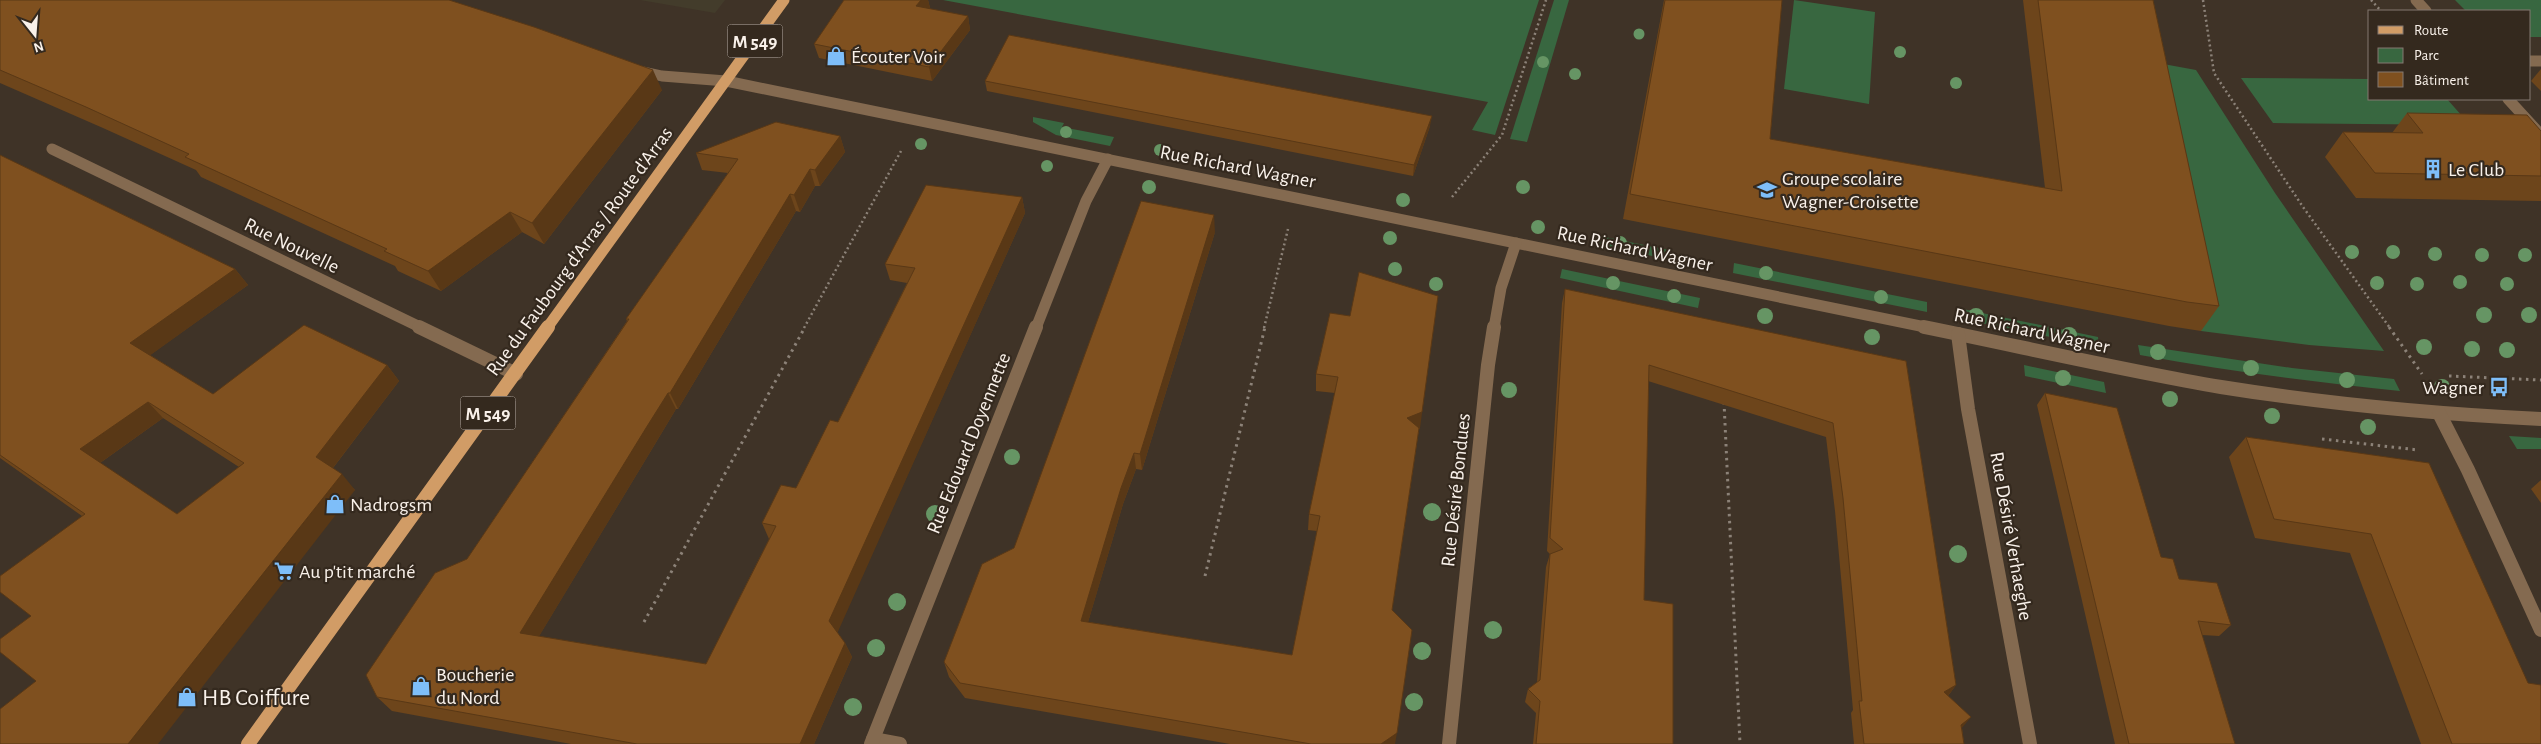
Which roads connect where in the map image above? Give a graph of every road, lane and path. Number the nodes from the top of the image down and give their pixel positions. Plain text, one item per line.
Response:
1 (784, 0) edge
2 (1546, 0) edge
3 (2203, 0) edge
4 (2371, 0) edge
5 (2416, 0) edge
6 (2380, 10) edge
7 (2425, 10) edge
8 (626, 67) edge
9 (726, 81) junction
10 (2509, 100) edge
11 (2541, 135) edge
12 (52, 149) dead end
13 (901, 151) dead end
14 (1108, 159) junction
15 (1437, 226) junction
16 (1288, 228) dead end
17 (1516, 243) junction
18 (1958, 334) junction
19 (516, 374) junction
20 (2422, 374) dead end
21 (1724, 398) edge
22 (2439, 413) junction
23 (2541, 419) edge
24 (1206, 576) dead end
25 (644, 622) dead end
26 (2541, 630) edge
27 (872, 741) edge
28 (248, 744) edge
29 (900, 744) edge
30 (1449, 744) edge
31 (1740, 744) edge
32 (2030, 744) edge

1 - 9 main road, Rue du Faubourg d'Arras / Route d'Arras / M 549
2 - 15 path
3 - 20 path
4 - 6 path
5 - 7 street
8 - 9 street, Rue Richard Wagner
9 - 14 street, Rue Richard Wagner
9 - 19 main road, Rue du Faubourg d'Arras / Route d'Arras / M 549
10 - 11 street
12 - 19 street, Rue Nouvelle
13 - 25 path
14 - 15 street, Rue Richard Wagner
14 - 27 street, Rue Edouard Doyennette
15 - 17 street, Rue Richard Wagner
16 - 24 path
17 - 18 street, Rue Richard Wagner
17 - 30 street, Rue Désiré Bondues
18 - 22 street, Rue Richard Wagner
18 - 32 street, Rue Désiré Verhaeghe
19 - 28 main road, Rue du Faubourg d'Arras / Route d'Arras / M 549
21 - 31 path
22 - 23 street, Rue Richard Wagner
22 - 26 street
27 - 29 street

